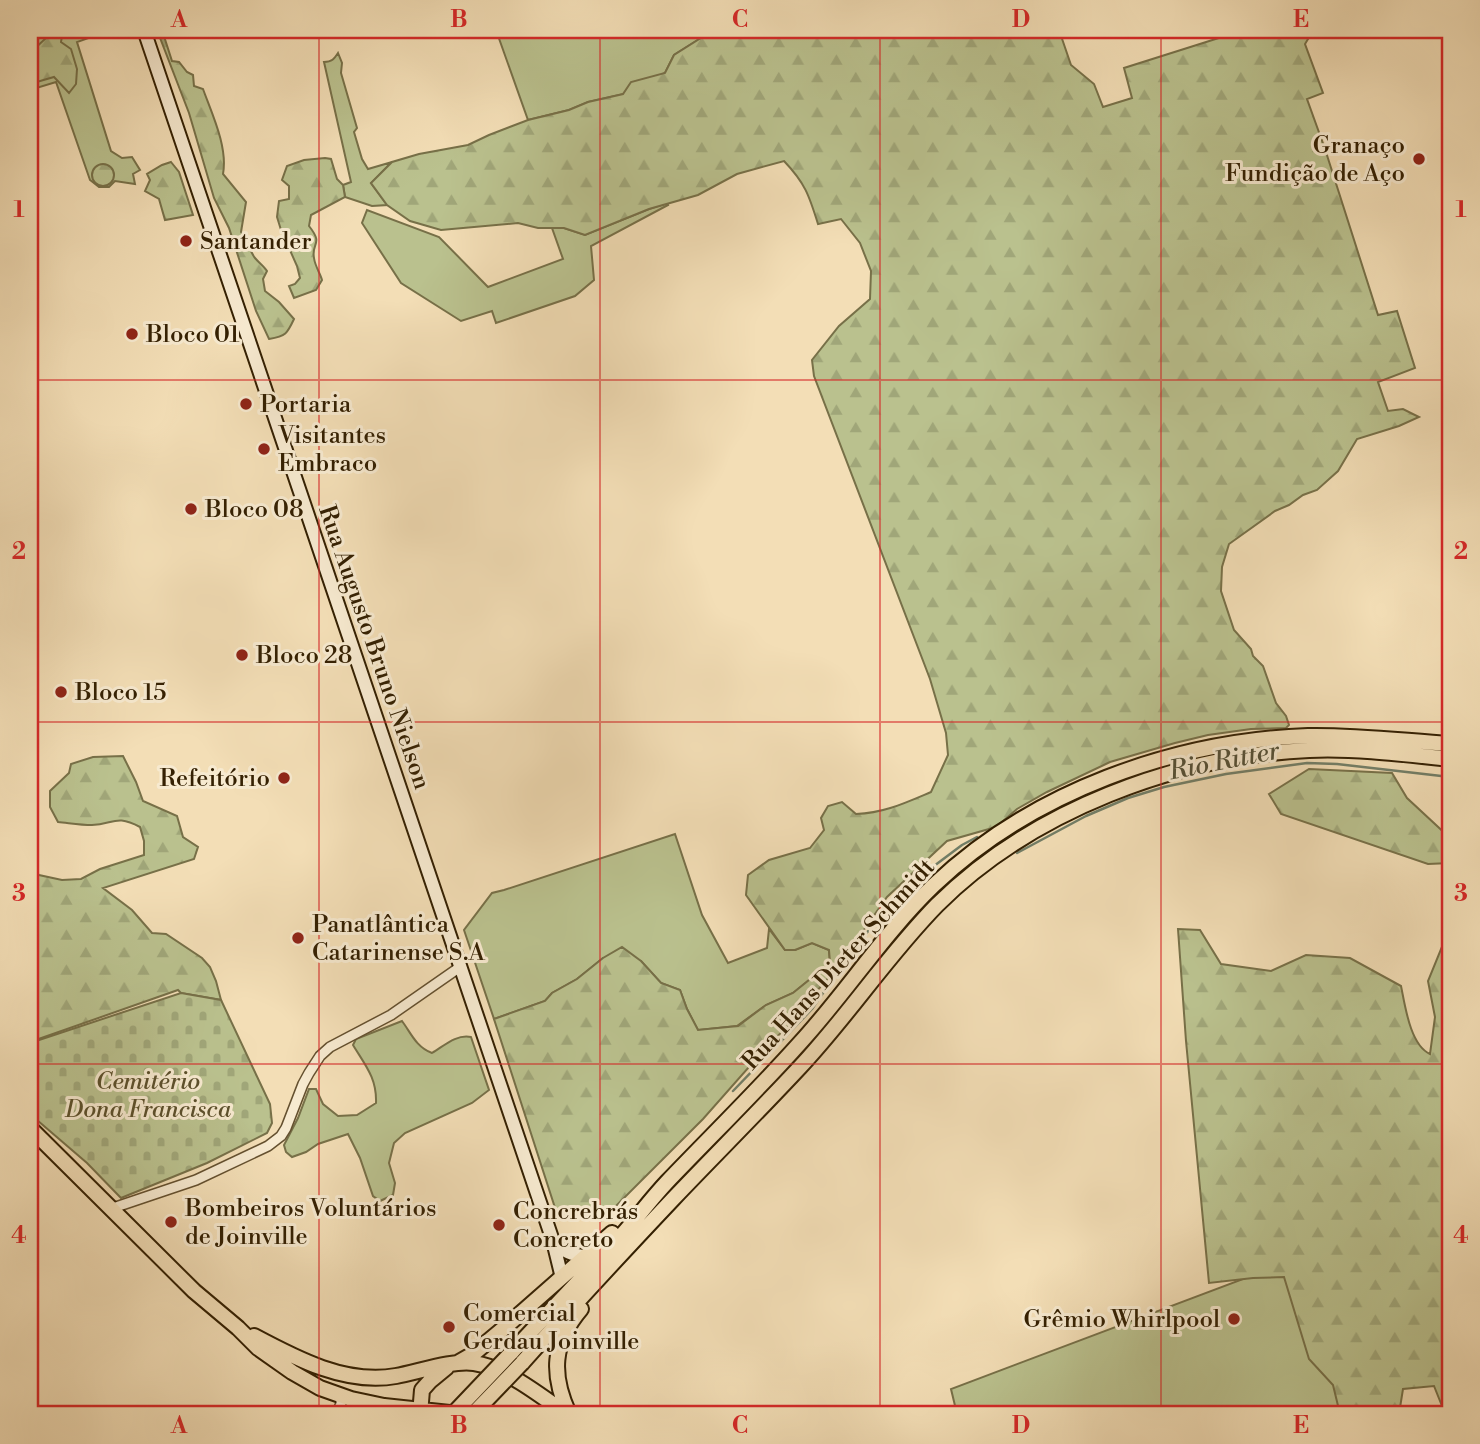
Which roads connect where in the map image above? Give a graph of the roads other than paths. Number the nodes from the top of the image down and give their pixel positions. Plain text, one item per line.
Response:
1 (144, 30) edge
2 (1450, 744) edge
3 (1450, 759) edge
4 (460, 967) junction
5 (30, 1128) edge
6 (665, 1185) junction
7 (675, 1197) junction
8 (110, 1209) junction
9 (553, 1241) junction
10 (587, 1256) junction
11 (562, 1278) junction
12 (237, 1328) junction
13 (516, 1358) junction
14 (454, 1364) junction
15 (350, 1376) junction
16 (346, 1398) junction
17 (420, 1412) edge
18 (335, 1414) edge
19 (365, 1414) edge
20 (453, 1414) edge
21 (459, 1414) edge
22 (473, 1414) edge
23 (568, 1414) edge

1 - 4 main road, Rua Augusto Bruno Nielson
2 - 6 main road, Rua Hans Dieter Schmidt
3 - 7 main road, Rua Hans Dieter Schmidt
4 - 8 street
4 - 9 main road, Rua Augusto Bruno Nielson
5 - 8 main road
6 - 10 main road
6 - 13 main road, Rua Hans Dieter Schmidt
7 - 13 main road, Rua Hans Dieter Schmidt
7 - 23 main road
8 - 12 main road
9 - 10 main road
9 - 11 main road, Rua Augusto Bruno Nielson
10 - 11 main road
11 - 14 main road
12 - 15 main road
12 - 16 main road
13 - 20 main road, bridge
13 - 22 main road, bridge
14 - 15 main road
14 - 17 main road
14 - 23 main road
15 - 16 main road
16 - 17 main road
16 - 18 street
16 - 19 main road
17 - 21 main road

